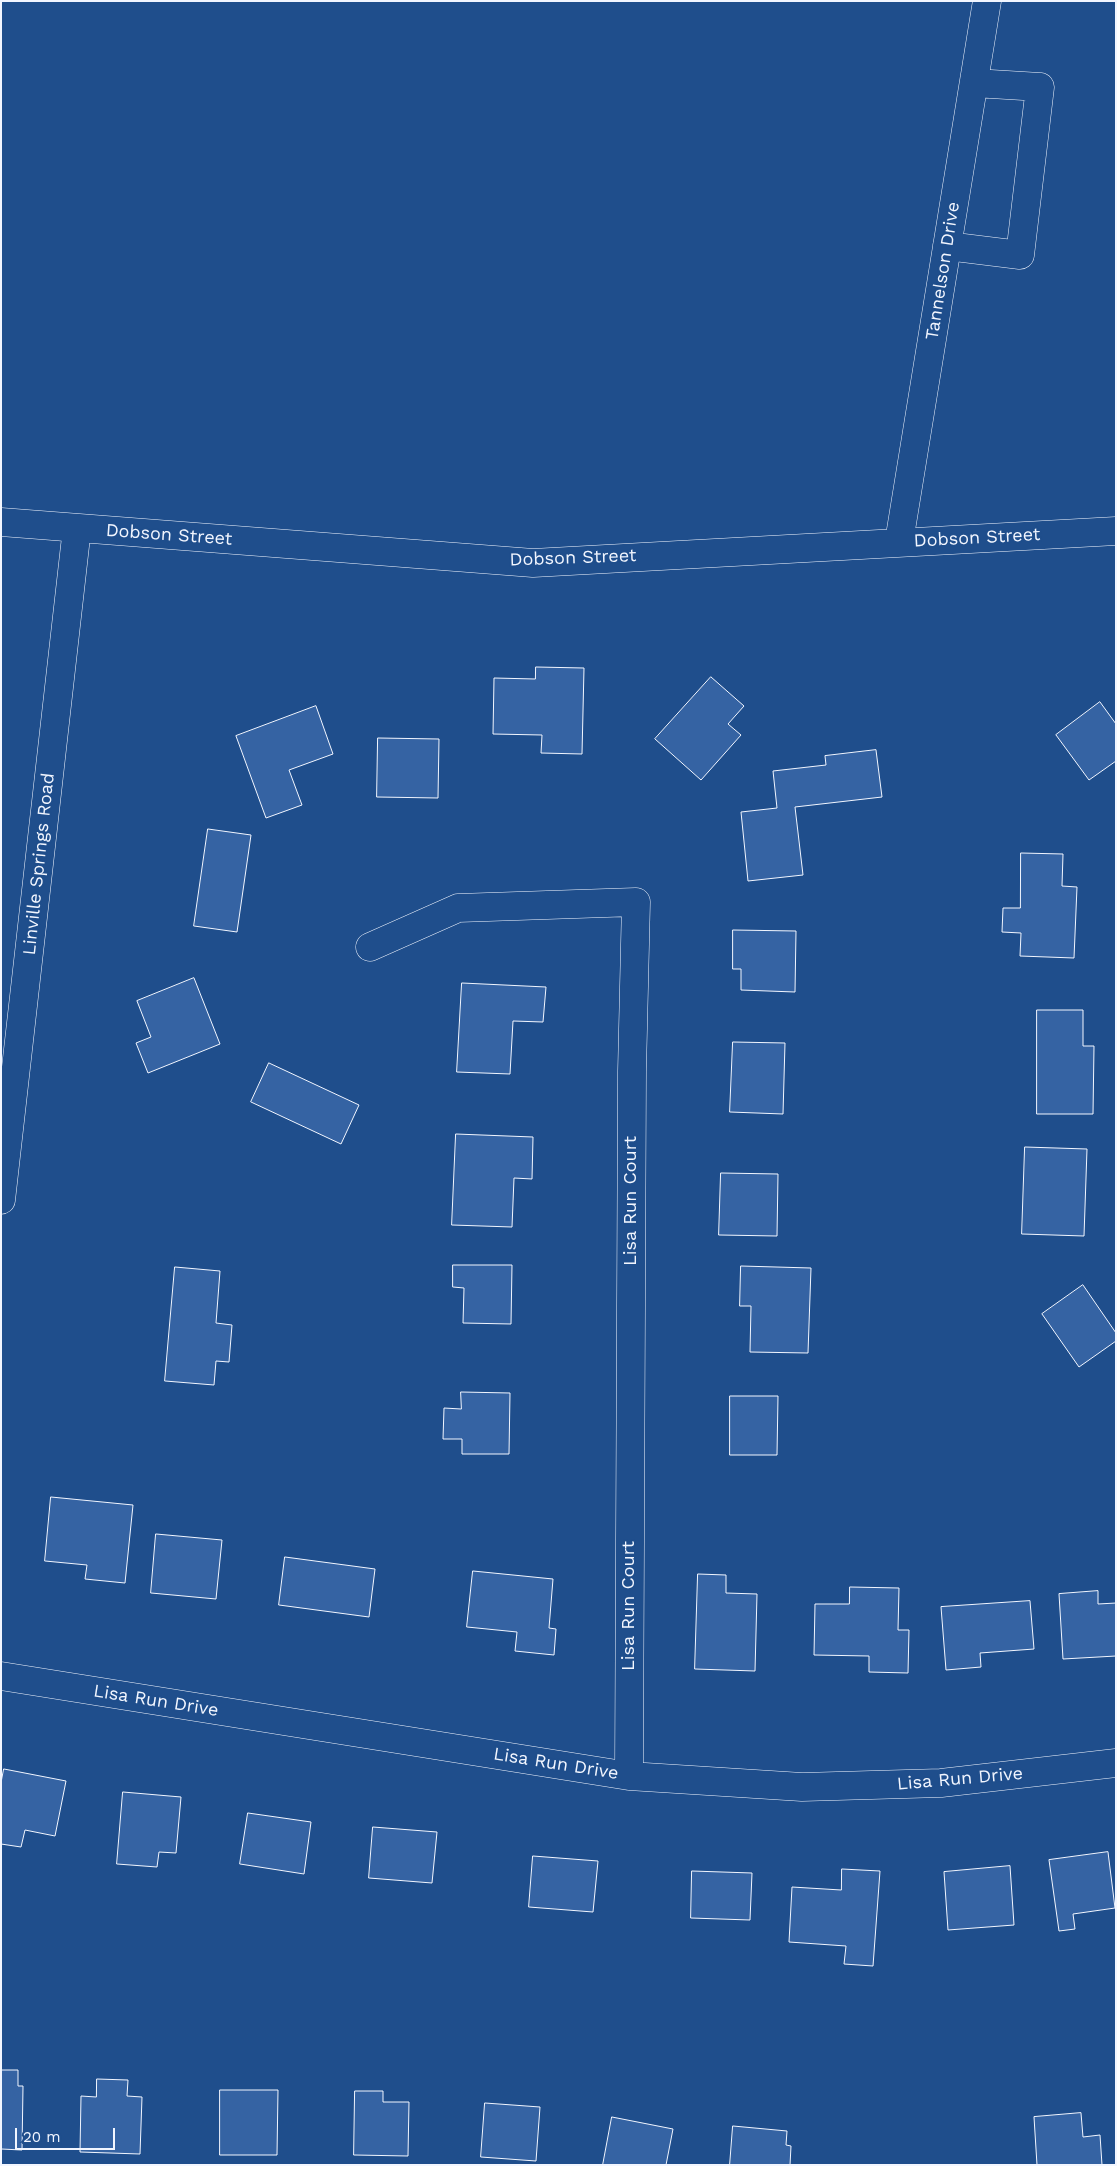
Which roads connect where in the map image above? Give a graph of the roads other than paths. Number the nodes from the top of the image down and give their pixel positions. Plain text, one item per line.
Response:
1 (987, 1) edge
2 (974, 83) junction
3 (947, 246) junction
4 (1, 522) edge
5 (77, 528) junction
6 (1116, 530) edge
7 (899, 542) junction
8 (370, 947) dead end
9 (1, 1200) edge
10 (1, 1676) edge
11 (1116, 1762) edge
12 (629, 1776) junction

1 - 2 street, Tannelson Drive
2 - 3 street, Tannelson Drive
2 - 3 street
3 - 7 street, Tannelson Drive
4 - 5 street, Dobson Street
5 - 7 street, Dobson Street
5 - 9 street, Linville Springs Road
6 - 7 street, Dobson Street
8 - 12 street, Lisa Run Court
10 - 12 street, Lisa Run Drive
11 - 12 street, Lisa Run Drive

